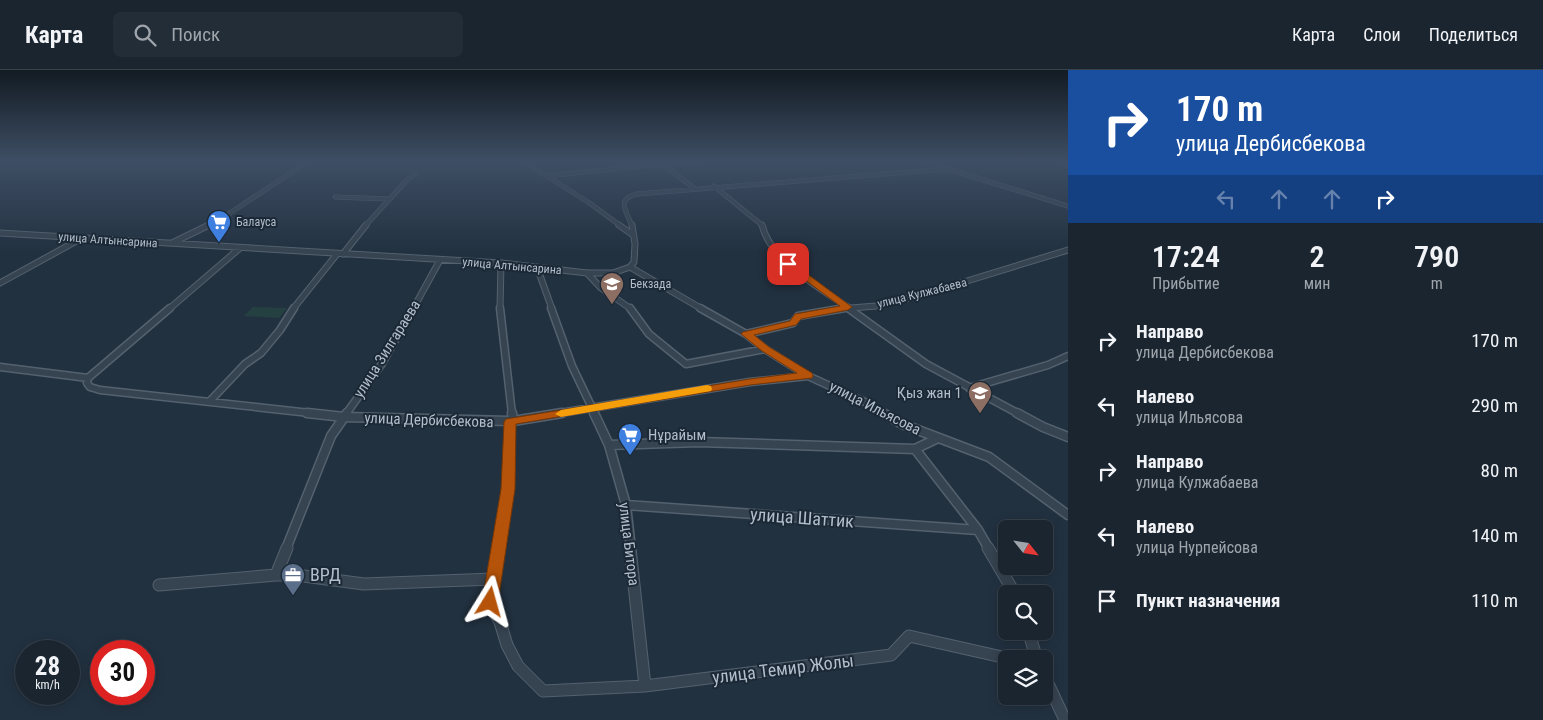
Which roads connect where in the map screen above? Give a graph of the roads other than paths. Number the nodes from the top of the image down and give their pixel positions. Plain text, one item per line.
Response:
1 (262, 191) edge
2 (397, 191) edge
3 (571, 191) edge
4 (662, 191) edge
5 (721, 191) edge
6 (1020, 191) edge
7 (335, 198) dead end
8 (390, 199) junction
9 (1068, 206) edge
10 (0, 232) edge
11 (633, 235) junction
12 (83, 238) junction
13 (170, 244) junction
14 (240, 248) junction
15 (1068, 250) edge
16 (340, 254) junction
17 (440, 260) junction
18 (501, 263) junction
19 (537, 267) junction
20 (630, 267) junction
21 (587, 273) junction
22 (0, 283) edge
23 (848, 307) junction
24 (746, 334) junction
25 (765, 349) junction
26 (1068, 356) edge
27 (0, 367) edge
28 (808, 376) junction
29 (88, 378) junction
30 (968, 388) junction
31 (210, 401) junction
32 (591, 409) junction
33 (344, 417) junction
34 (511, 422) junction
35 (938, 438) junction
36 (1068, 438) edge
37 (609, 445) junction
38 (914, 449) junction
39 (626, 505) junction
40 (1068, 515) edge
41 (978, 530) junction
42 (276, 575) junction
43 (493, 580) junction
44 (159, 585) dead end
45 (1010, 585) edge
46 (998, 656) edge
47 (645, 686) junction
48 (1053, 694) edge
49 (1065, 720) edge

1 - 13 street
2 - 8 street
3 - 11 street
4 - 11 street
5 - 23 street
6 - 9 street
7 - 8 street
8 - 16 street
10 - 12 street, улица Алтынсарина
11 - 20 street
12 - 13 street, улица Алтынсарина
12 - 22 street
13 - 14 street, улица Алтынсарина
14 - 16 street, улица Алтынсарина
14 - 29 street
15 - 23 street, улица Кулжабаева
16 - 17 street, улица Алтынсарина
16 - 31 street
17 - 18 street, улица Алтынсарина
17 - 33 street, улица Зилгараева
18 - 19 street, улица Алтынсарина
18 - 34 street
19 - 21 street, улица Алтынсарина
19 - 32 street, улица Битора
20 - 21 street, улица Алтынсарина
20 - 24 street, улица Ильясова
21 - 25 street
23 - 24 street, улица Кулжабаева
23 - 30 street
24 - 25 street, улица Ильясова
25 - 28 street, улица Ильясова
26 - 30 street
27 - 29 street, улица Дербисбекова
28 - 32 street, улица Дербисбекова
28 - 35 street, улица Ильясова
29 - 31 street, улица Дербисбекова
30 - 36 street
31 - 33 street, улица Дербисбекова
32 - 34 street, улица Дербисбекова
32 - 37 street, улица Битора
33 - 34 street, улица Дербисбекова
33 - 42 street, улица Зилгараева
34 - 43 street
35 - 38 street
35 - 40 street, улица Ильясова
37 - 38 street
37 - 39 street, улица Битора
38 - 41 street
39 - 41 street, улица Шаттик
39 - 47 street, улица Битора
41 - 45 street
42 - 43 street
42 - 44 street
43 - 47 street, улица Темир Жолы
46 - 47 street, улица Темир Жолы
48 - 49 street

